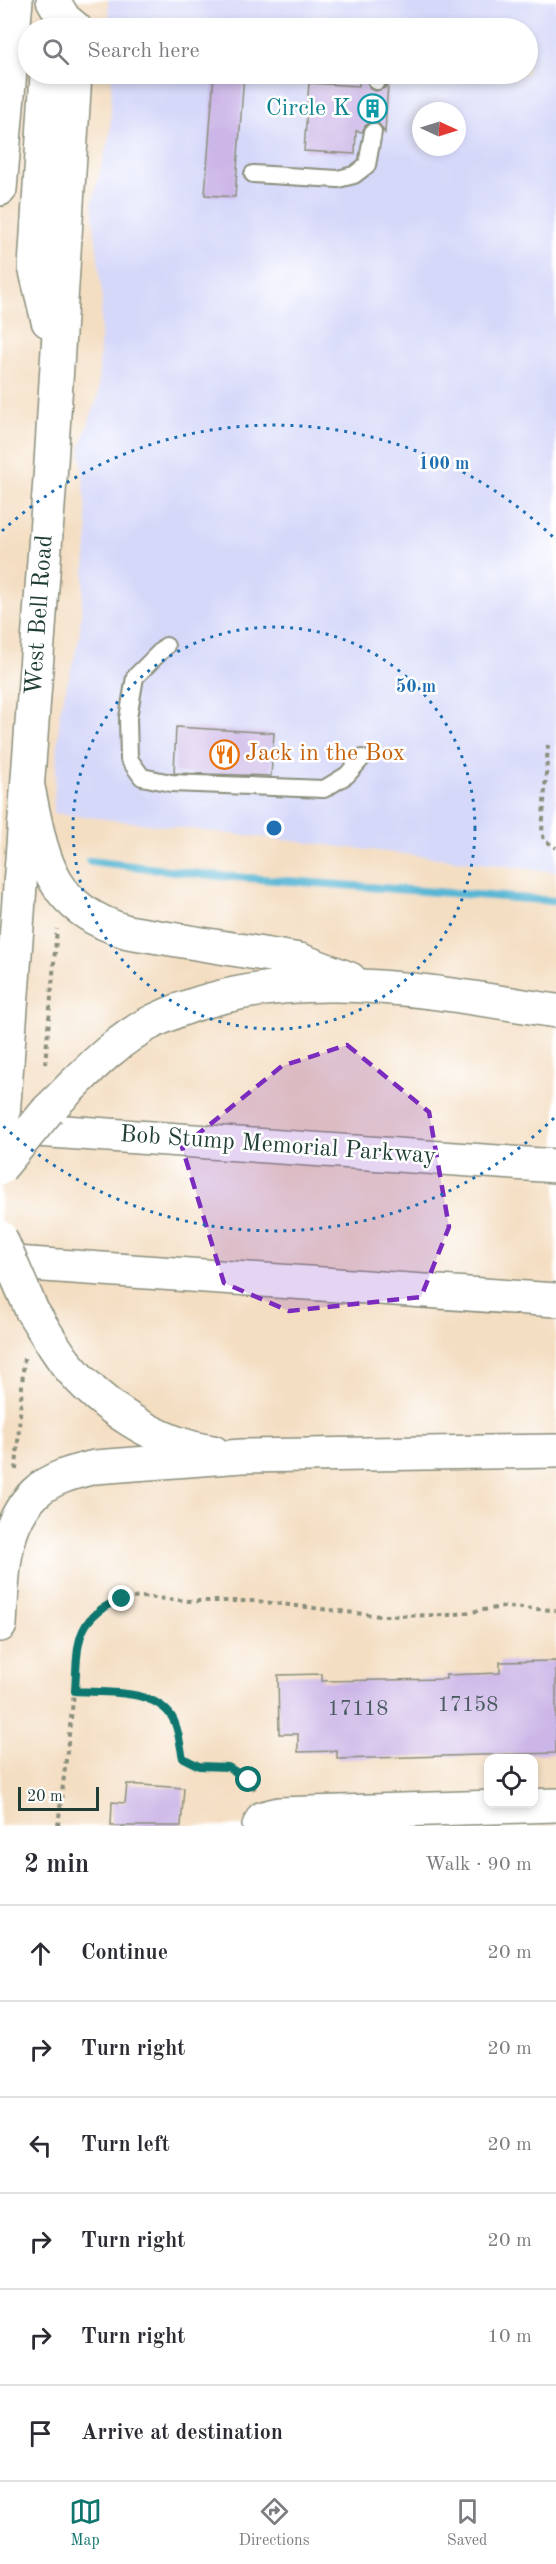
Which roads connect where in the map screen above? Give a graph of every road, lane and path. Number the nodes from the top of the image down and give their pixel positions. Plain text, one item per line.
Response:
1 (53, 0) edge
2 (80, 0) edge
3 (63, 18) edge
4 (78, 18) edge
5 (15, 21) edge
6 (46, 84) edge
7 (74, 84) edge
8 (373, 132) dead end
9 (253, 174) dead end
10 (0, 189) edge
11 (57, 355) junction
12 (166, 646) dead end
13 (548, 745) dead end
14 (362, 758) dead end
15 (27, 787) junction
16 (556, 848) edge
17 (57, 928) dead end
18 (363, 984) junction
19 (556, 1011) edge
20 (45, 1064) dead end
21 (4, 1068) edge
22 (0, 1127) edge
23 (0, 1156) edge
24 (556, 1166) edge
25 (0, 1168) edge
26 (0, 1237) edge
27 (0, 1262) edge
28 (556, 1300) edge
29 (24, 1356) dead end
30 (556, 1451) edge
31 (242, 1456) junction
32 (16, 1470) dead end
33 (556, 1610) edge
34 (0, 1625) edge
35 (75, 1691) junction
36 (556, 1805) edge
37 (261, 1822) edge
38 (58, 1826) edge

1 - 3 main road
2 - 4 main road
5 - 10 main road
6 - 11 main road
7 - 11 main road, West Bell Road
8 - 9 lane
11 - 15 main road, West Bell Road
12 - 14 lane
13 - 16 path
15 - 18 main road
15 - 21 main road, West Bell Road
17 - 20 path
18 - 19 main road
18 - 25 main road, bridge
21 - 23 main road, West Bell Road, bridge
22 - 24 main road, Bob Stump Memorial Parkway
26 - 31 main road, bridge
27 - 28 main road
29 - 32 path
30 - 31 main road
31 - 34 main road
33 - 35 path
35 - 37 path
35 - 38 path
36 - 37 main road

